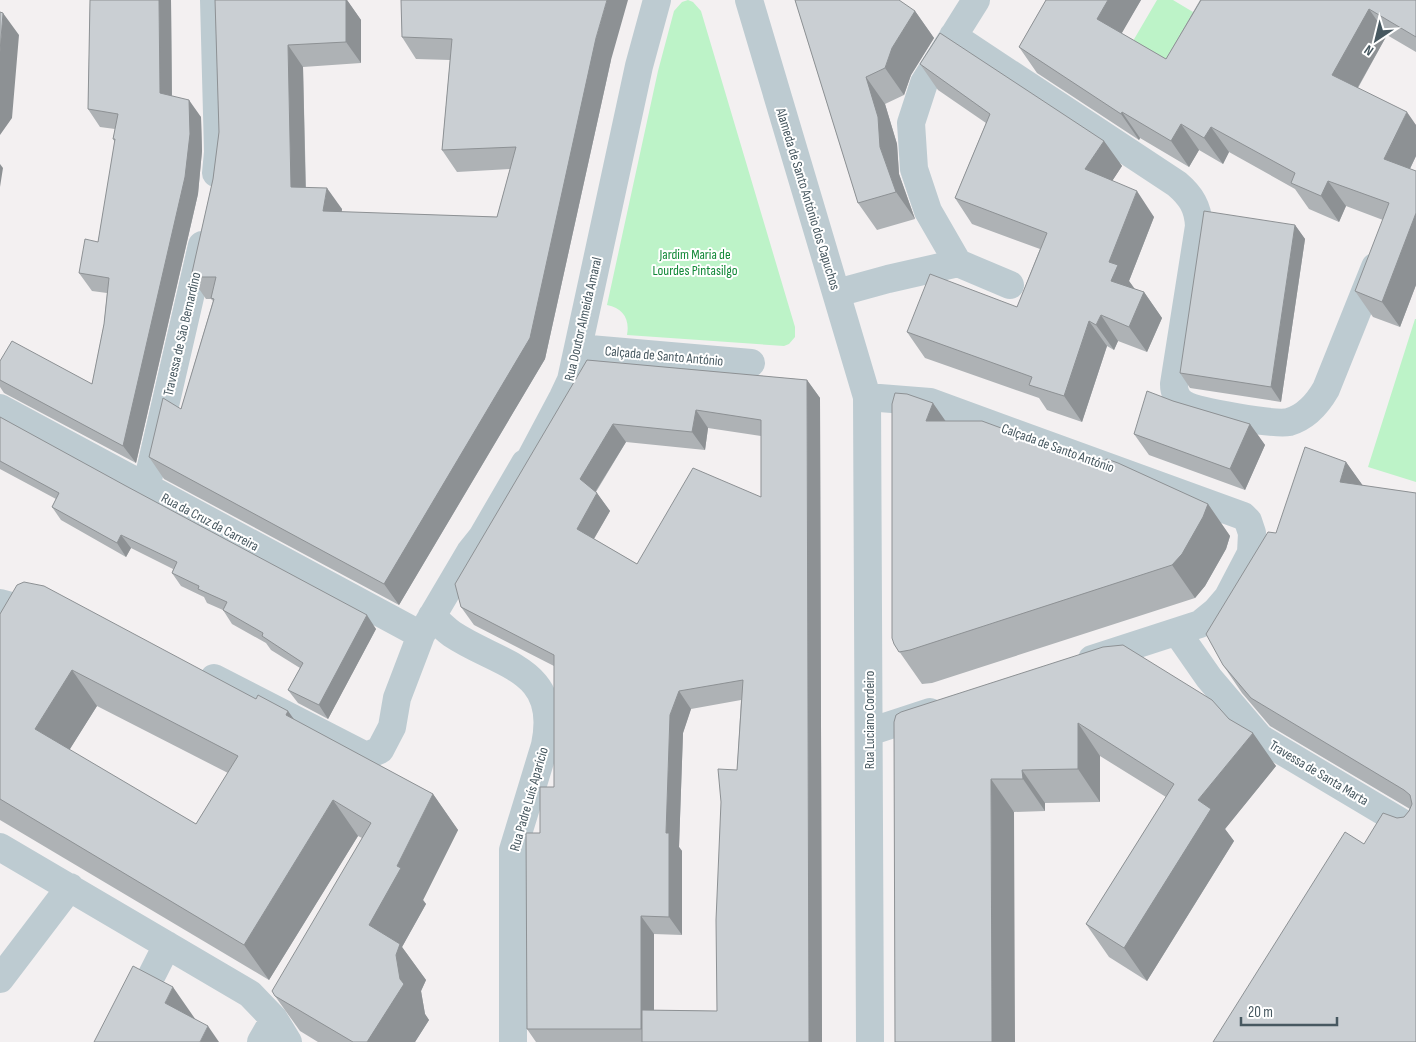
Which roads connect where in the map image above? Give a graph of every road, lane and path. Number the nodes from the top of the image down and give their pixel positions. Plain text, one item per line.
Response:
1 (214, 0) edge
2 (658, 0) edge
3 (749, 0) edge
4 (976, 0) edge
5 (952, 36) junction
6 (1385, 241) edge
7 (958, 263) junction
8 (1010, 285) dead end
9 (836, 293) junction
10 (578, 348) junction
11 (751, 363) dead end
12 (867, 397) junction
13 (0, 408) edge
14 (146, 488) junction
15 (0, 603) edge
16 (426, 625) junction
17 (1177, 632) junction
18 (10, 633) edge
19 (194, 667) edge
20 (1065, 668) edge
21 (953, 704) edge
22 (869, 732) junction
23 (1416, 831) edge
24 (0, 847) edge
25 (70, 887) junction
26 (167, 945) junction
27 (0, 979) edge
28 (268, 1030) edge
29 (118, 1042) edge
30 (288, 1042) edge
31 (513, 1042) edge
32 (870, 1042) edge

1 - 14 street, Travessa de São Bernardino
2 - 10 street, Rua Doutor Almeida Amaral
3 - 9 street, Alameda de Santo António dos Capuchos
4 - 5 street
5 - 6 street
5 - 7 street
7 - 8 street
7 - 9 street
9 - 12 street, Alameda de Santo António dos Capuchos
10 - 11 street, Calçada de Santo António
10 - 16 street, Rua Doutor Almeida Amaral
12 - 17 street, Calçada de Santo António
12 - 22 street, Rua Luciano Cordeiro
13 - 14 street, Rua da Cruz da Carreira
14 - 16 street, Rua da Cruz da Carreira
15 - 18 street
16 - 19 street, Rua Doutor Almeida Amaral
16 - 31 street, Rua Padre Luís Aparício
17 - 20 street
17 - 23 street, Travessa de Santa Marta
21 - 22 street
22 - 32 street, Rua Luciano Cordeiro
24 - 25 street
25 - 26 street
25 - 27 street
26 - 28 street
26 - 29 street
28 - 30 street

